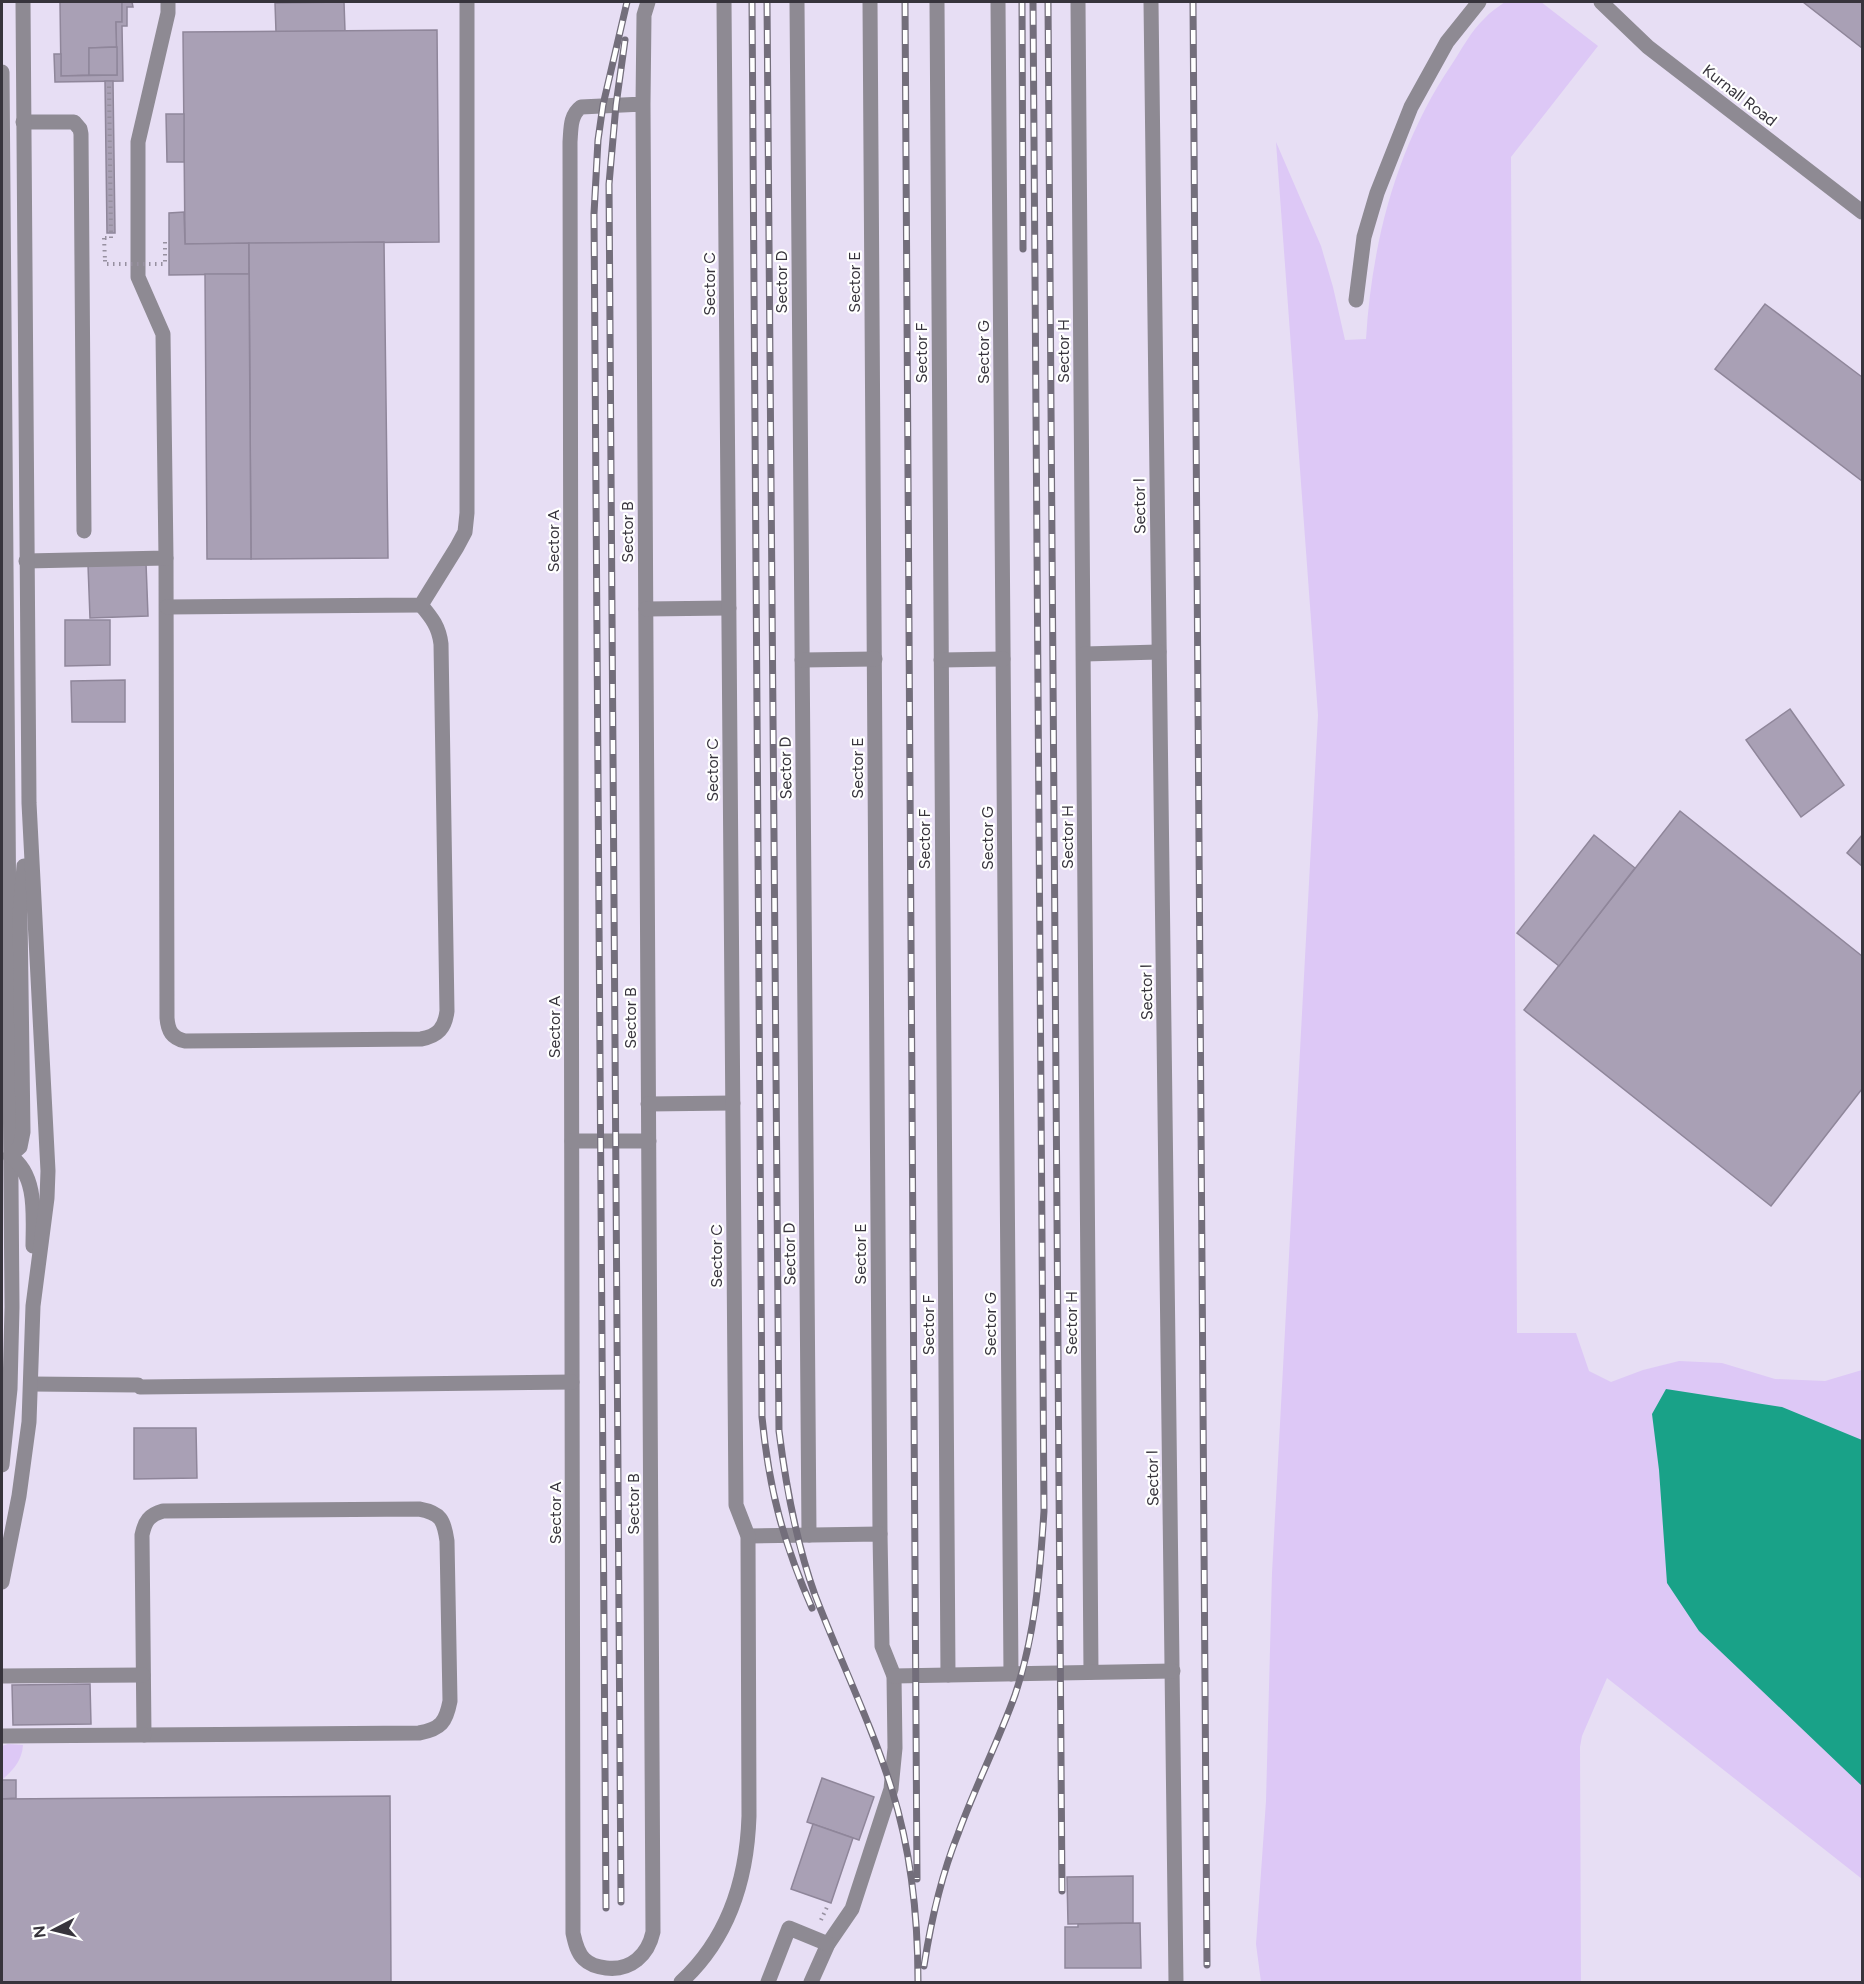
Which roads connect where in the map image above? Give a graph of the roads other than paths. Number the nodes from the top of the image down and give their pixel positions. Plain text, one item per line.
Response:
1 (22, 2) edge
2 (168, 2) edge
3 (467, 2) edge
4 (648, 2) edge
5 (724, 2) edge
6 (796, 2) edge
7 (870, 2) edge
8 (937, 2) edge
9 (998, 2) edge
10 (1078, 2) edge
11 (1151, 2) edge
12 (1479, 2) edge
13 (1601, 2) edge
14 (2, 72) edge
15 (643, 104) junction
16 (23, 122) junction
17 (1863, 212) edge
18 (1356, 300) dead end
19 (84, 531) dead end
20 (166, 558) junction
21 (26, 561) junction
22 (421, 605) junction
23 (167, 607) junction
24 (729, 608) junction
25 (646, 609) junction
26 (1159, 652) junction
27 (1084, 654) junction
28 (874, 659) junction
29 (1003, 659) junction
30 (802, 660) junction
31 (941, 660) junction
32 (29, 803) junction
33 (733, 1103) junction
34 (648, 1104) junction
35 (572, 1141) junction
36 (649, 1141) junction
37 (6, 1156) edge
38 (33, 1306) junction
39 (572, 1382) junction
40 (31, 1384) junction
41 (2, 1466) edge
42 (880, 1533) junction
43 (809, 1535) junction
44 (748, 1536) junction
45 (2, 1582) edge
46 (1173, 1671) junction
47 (1091, 1672) junction
48 (1011, 1674) junction
49 (143, 1675) junction
50 (2, 1676) edge
51 (894, 1676) junction
52 (948, 1676) junction
53 (144, 1735) junction
54 (2, 1736) edge
55 (573, 1933) joint
56 (828, 1944) junction
57 (681, 1983) edge
58 (768, 1983) edge
59 (812, 1983) edge
60 (1176, 1983) edge

1 - 16 street
2 - 20 street
3 - 22 street
4 - 15 street, Sector B
5 - 24 street, Sector C
6 - 30 street, Sector D
7 - 28 street, Sector E
8 - 31 street, Sector F
9 - 29 street, Sector G
10 - 27 street, Sector H
11 - 26 street, Sector I
12 - 18 street
13 - 17 street, Kurnall Road
14 - 37 street
15 - 25 street, Sector B
15 - 35 street, Sector A
16 - 19 street
16 - 21 street
20 - 21 street
20 - 23 street
21 - 32 street
22 - 23 street
22 - 23 street
24 - 25 street
24 - 33 street, Sector C
25 - 34 street, Sector B
26 - 27 street
26 - 46 street, Sector I
27 - 47 street, Sector H
28 - 30 street
28 - 42 street, Sector E
29 - 31 street
29 - 48 street, Sector G
30 - 43 street, Sector D
31 - 52 street, Sector F
32 - 37 street
32 - 38 street
33 - 34 street
33 - 44 street, Sector C
34 - 36 street, Sector B
35 - 36 street
35 - 39 street, Sector A
36 - 55 street, Sector B
37 - 38 street
37 - 41 street
38 - 40 street
39 - 40 street
39 - 55 street, Sector A
40 - 45 street
42 - 43 street
42 - 51 street, Sector E
43 - 44 street
44 - 57 street
46 - 47 street
46 - 60 street, Sector I
47 - 48 street
48 - 52 street
49 - 50 street
49 - 53 street
49 - 53 street
51 - 52 street
51 - 56 street
53 - 54 street
56 - 58 street
56 - 59 street

